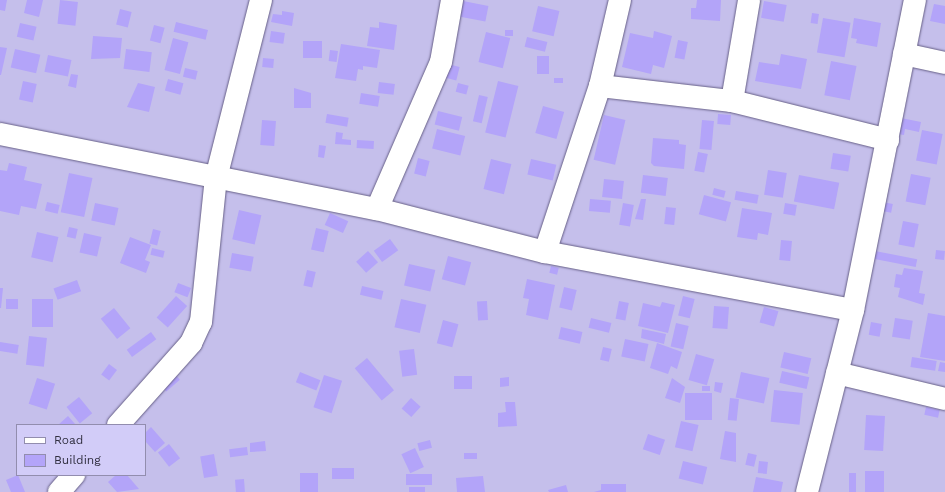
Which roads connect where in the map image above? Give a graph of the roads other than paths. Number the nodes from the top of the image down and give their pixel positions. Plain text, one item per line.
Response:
1 (261, 0) edge
2 (452, 0) edge
3 (620, 0) edge
4 (749, 0) edge
5 (915, 0) edge
6 (904, 54) junction
7 (945, 63) edge
8 (600, 86) junction
9 (732, 101) junction
10 (0, 134) edge
11 (888, 140) junction
12 (216, 178) junction
13 (377, 210) junction
14 (545, 252) junction
15 (853, 310) junction
16 (837, 373) junction
17 (945, 399) edge
18 (119, 424) edge
19 (73, 476) edge
20 (59, 492) edge
21 (807, 492) edge

1 - 12 street
2 - 13 street
3 - 8 street
4 - 9 street
5 - 6 street
6 - 7 street
6 - 11 street
8 - 9 street
8 - 14 street
9 - 11 street
10 - 12 street
11 - 15 street
12 - 13 street
12 - 18 street
13 - 14 street
14 - 15 street
15 - 16 street
16 - 17 street
16 - 21 street
19 - 20 street

